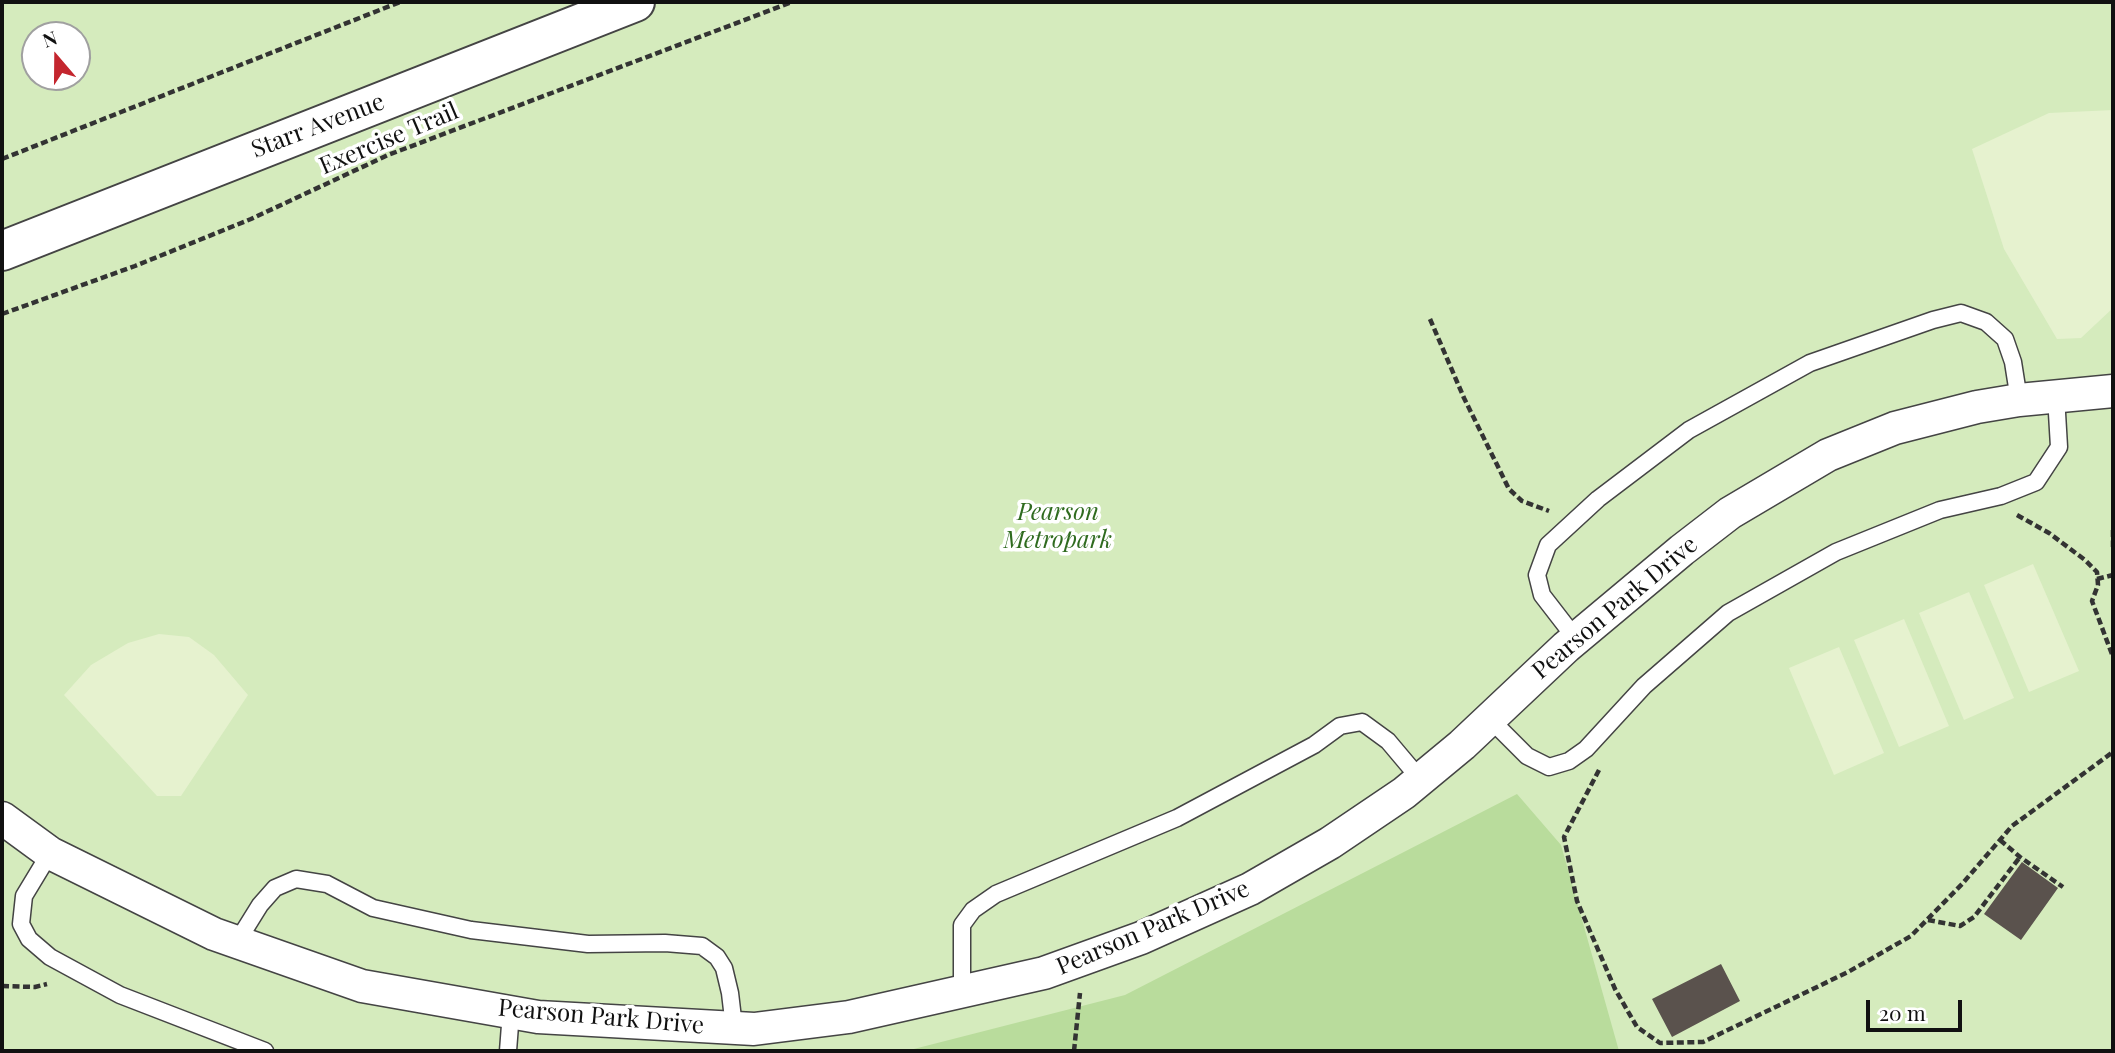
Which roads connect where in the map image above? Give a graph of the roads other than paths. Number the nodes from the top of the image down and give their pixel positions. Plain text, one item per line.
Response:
1 (635, 2) edge
2 (2, 251) edge
3 (2113, 391) edge
4 (2056, 396) junction
5 (2019, 400) junction
6 (1576, 639) junction
7 (1490, 719) junction
8 (1420, 779) junction
9 (2, 818) edge
10 (50, 853) junction
11 (237, 942) junction
12 (962, 993) junction
13 (511, 1012) junction
14 (734, 1027) junction
15 (265, 1051) edge
16 (508, 1051) edge

1 - 2 street, Starr Avenue
3 - 4 street, Pearson Park Drive
4 - 5 street, Pearson Park Drive
4 - 7 lane
5 - 6 street, Pearson Park Drive
5 - 6 lane
6 - 7 street, Pearson Park Drive
7 - 8 street, Pearson Park Drive
8 - 12 street, Pearson Park Drive
8 - 12 lane
9 - 10 street, Pearson Park Drive
10 - 11 street, Pearson Park Drive
10 - 15 lane
11 - 13 street, Pearson Park Drive
11 - 14 lane
12 - 14 street, Pearson Park Drive
13 - 14 street, Pearson Park Drive
13 - 16 lane

